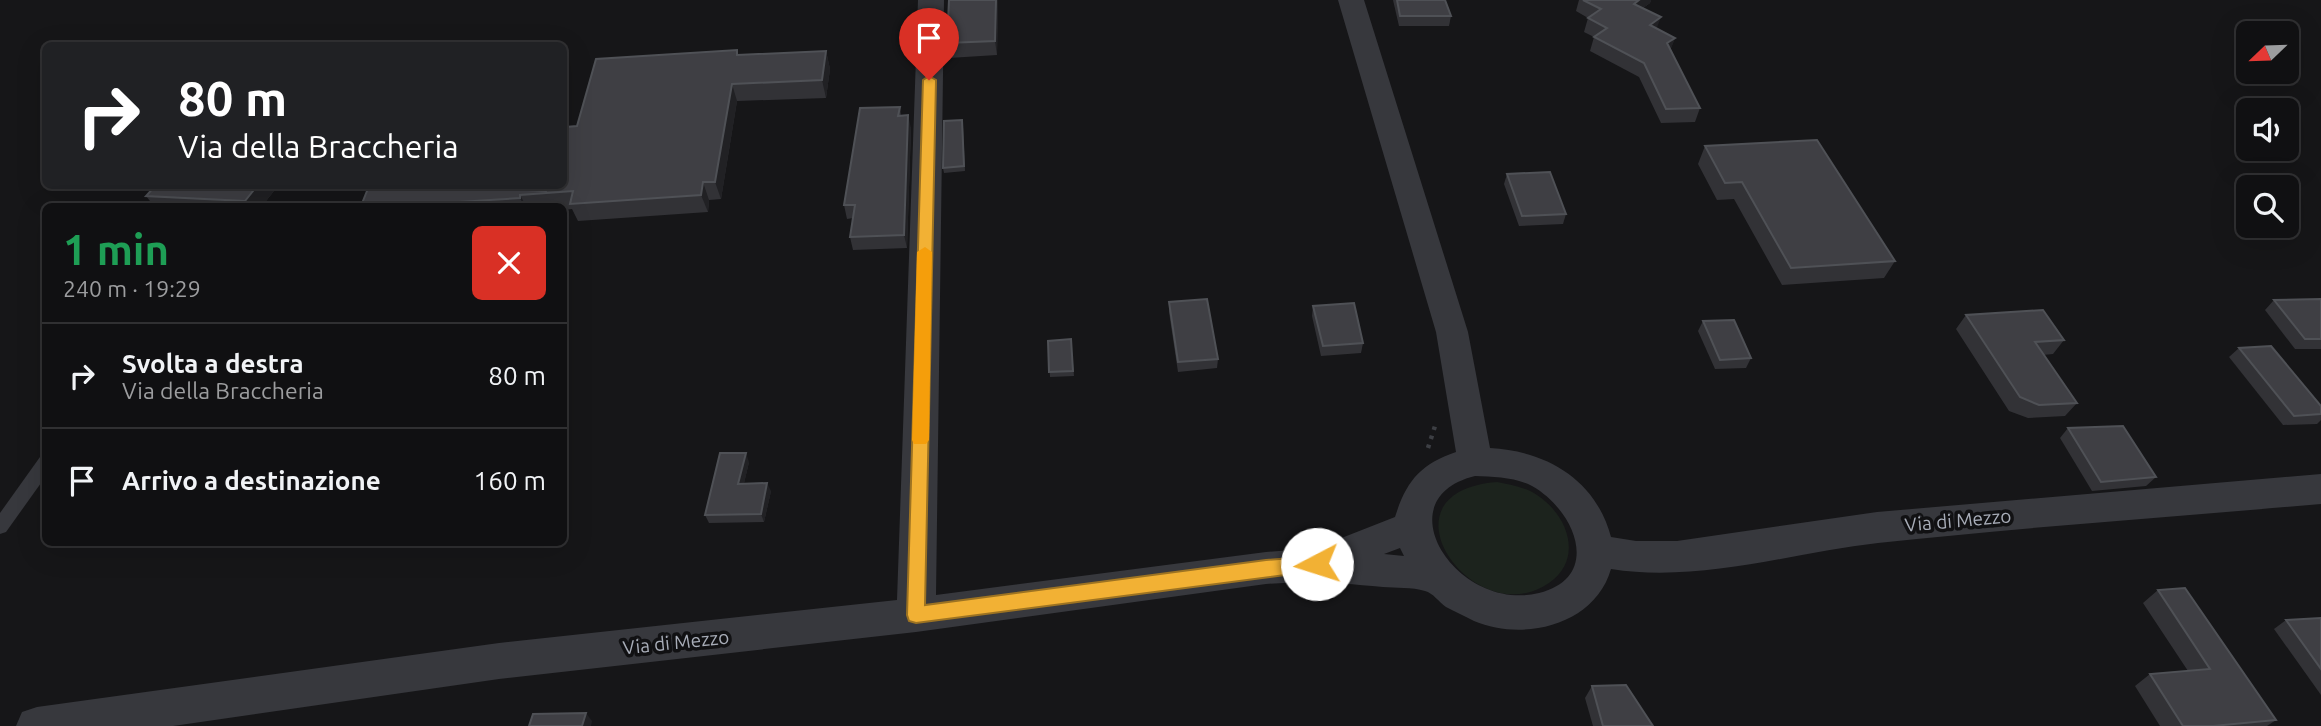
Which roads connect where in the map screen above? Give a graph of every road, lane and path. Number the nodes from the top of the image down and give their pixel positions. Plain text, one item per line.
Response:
1 (931, 0) edge
2 (1351, 0) edge
3 (1438, 416) dead end
4 (1426, 454) dead end
5 (1475, 462) junction
6 (42, 468) edge
7 (2321, 489) edge
8 (1414, 526) junction
9 (0, 527) edge
10 (1596, 551) junction
11 (1317, 564) junction
12 (1434, 575) junction
13 (916, 615) junction
14 (37, 726) edge

1 - 13 street
2 - 5 street
3 - 4 path
5 - 8 street
5 - 10 street
6 - 9 lane
7 - 10 street, Via di Mezzo
8 - 11 street, Via di Mezzo
8 - 12 street
10 - 12 street
11 - 12 street, Via di Mezzo
11 - 13 street, Via di Mezzo
13 - 14 street, Via di Mezzo

